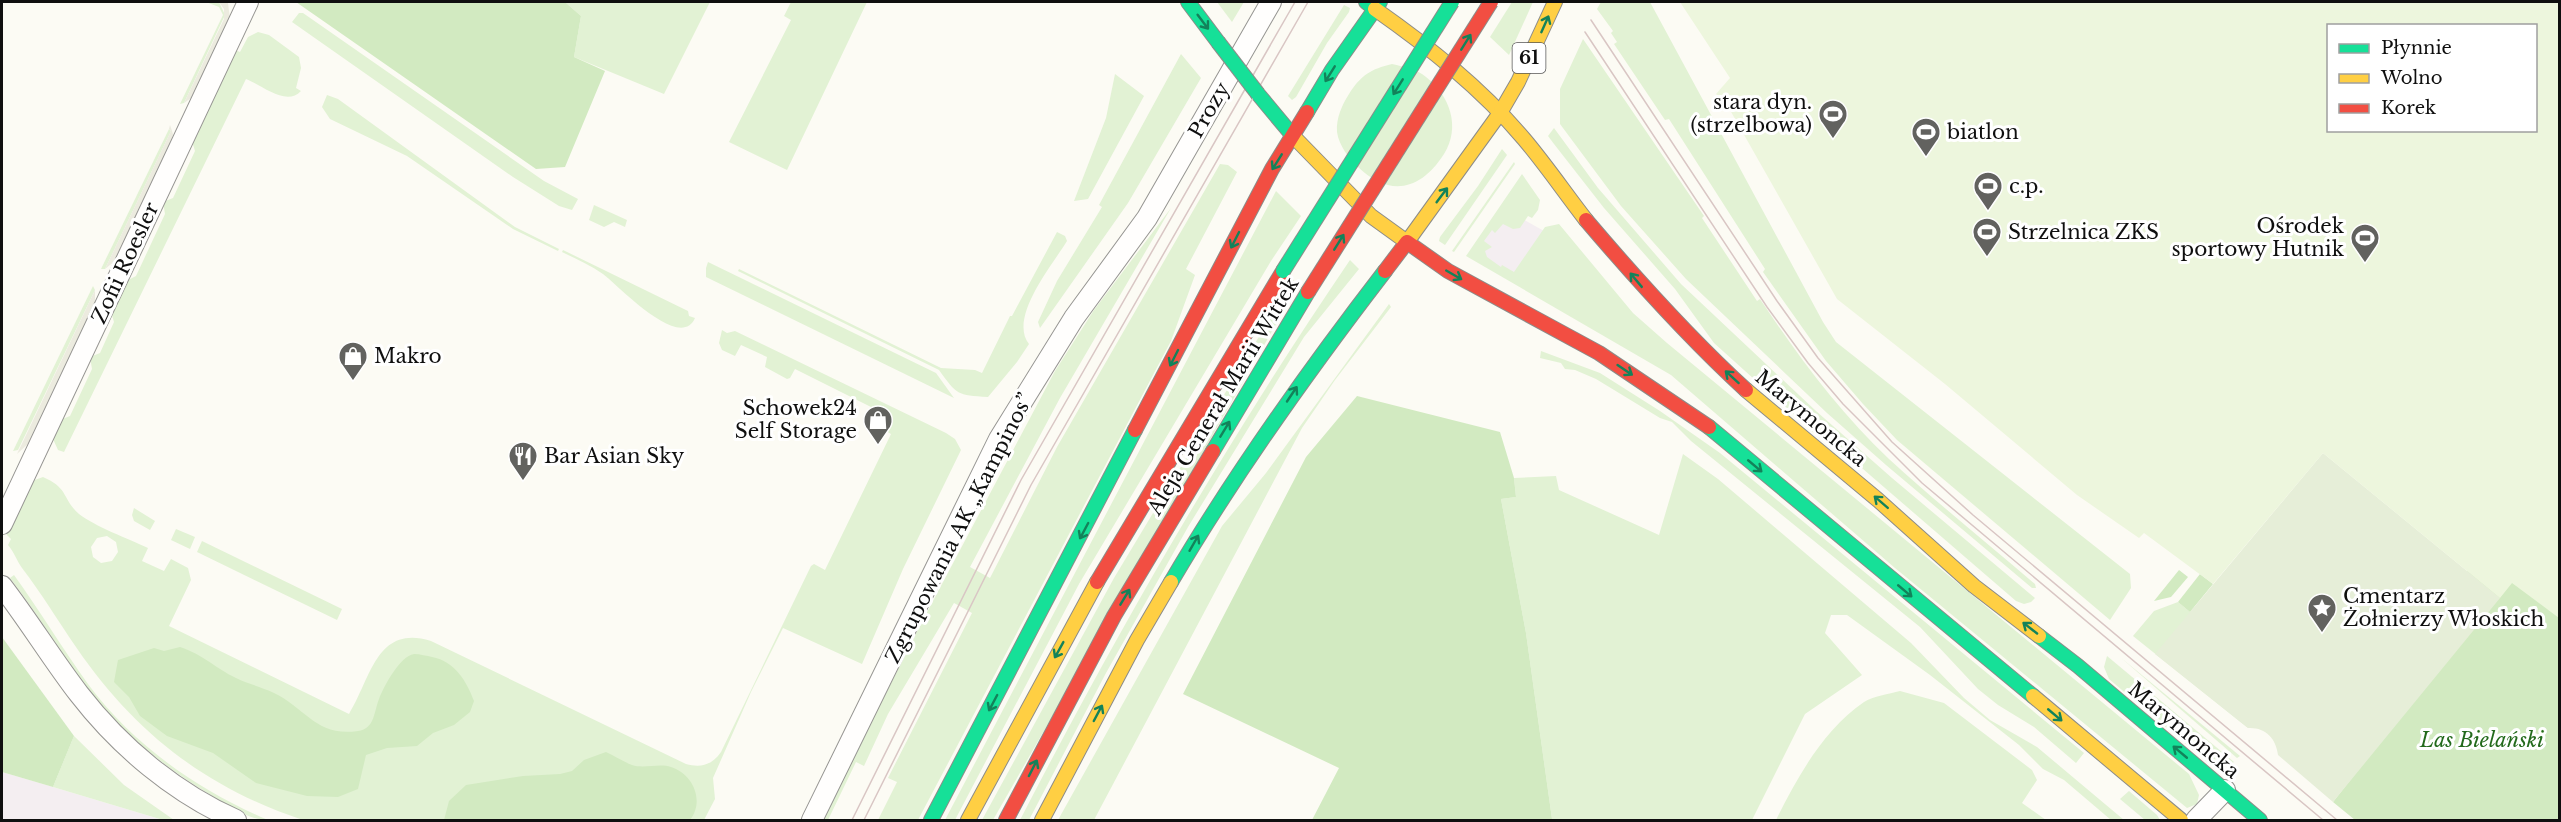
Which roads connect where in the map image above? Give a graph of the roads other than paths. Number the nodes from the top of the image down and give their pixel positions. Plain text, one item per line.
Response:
1 (248, 2) edge
2 (1188, 2) edge
3 (1271, 2) edge
4 (1452, 2) edge
5 (1491, 2) edge
6 (1555, 2) edge
7 (1374, 4) edge
8 (1500, 113) junction
9 (1293, 136) junction
10 (1147, 218) joint
11 (1407, 242) junction
12 (2, 524) edge
13 (2, 586) edge
14 (2225, 790) junction
15 (236, 820) edge
16 (812, 820) edge
17 (931, 820) edge
18 (968, 820) edge
19 (1006, 820) edge
20 (1042, 820) edge
21 (2181, 820) edge
22 (2196, 820) edge
23 (2260, 820) edge

1 - 12 street, Zofii Roesler
2 -> 9 main road, bridge
3 - 10 street, Prozy
4 -> 18 main road, Aleja Generał Marii Wittek, bridge
19 -> 5 main road, Aleja Generał Marii Wittek, bridge
8 -> 6 main road, 61
7 - 8 main road, Marymoncka
7 -> 9 main road
11 -> 8 main road
14 -> 8 main road, Marymoncka
9 - 11 main road
9 -> 17 main road
10 - 16 street, Zgrupowania AK „Kampinos”
20 -> 11 main road
11 -> 21 main road
13 - 15 street
14 - 22 street
14 - 23 main road, Marymoncka

